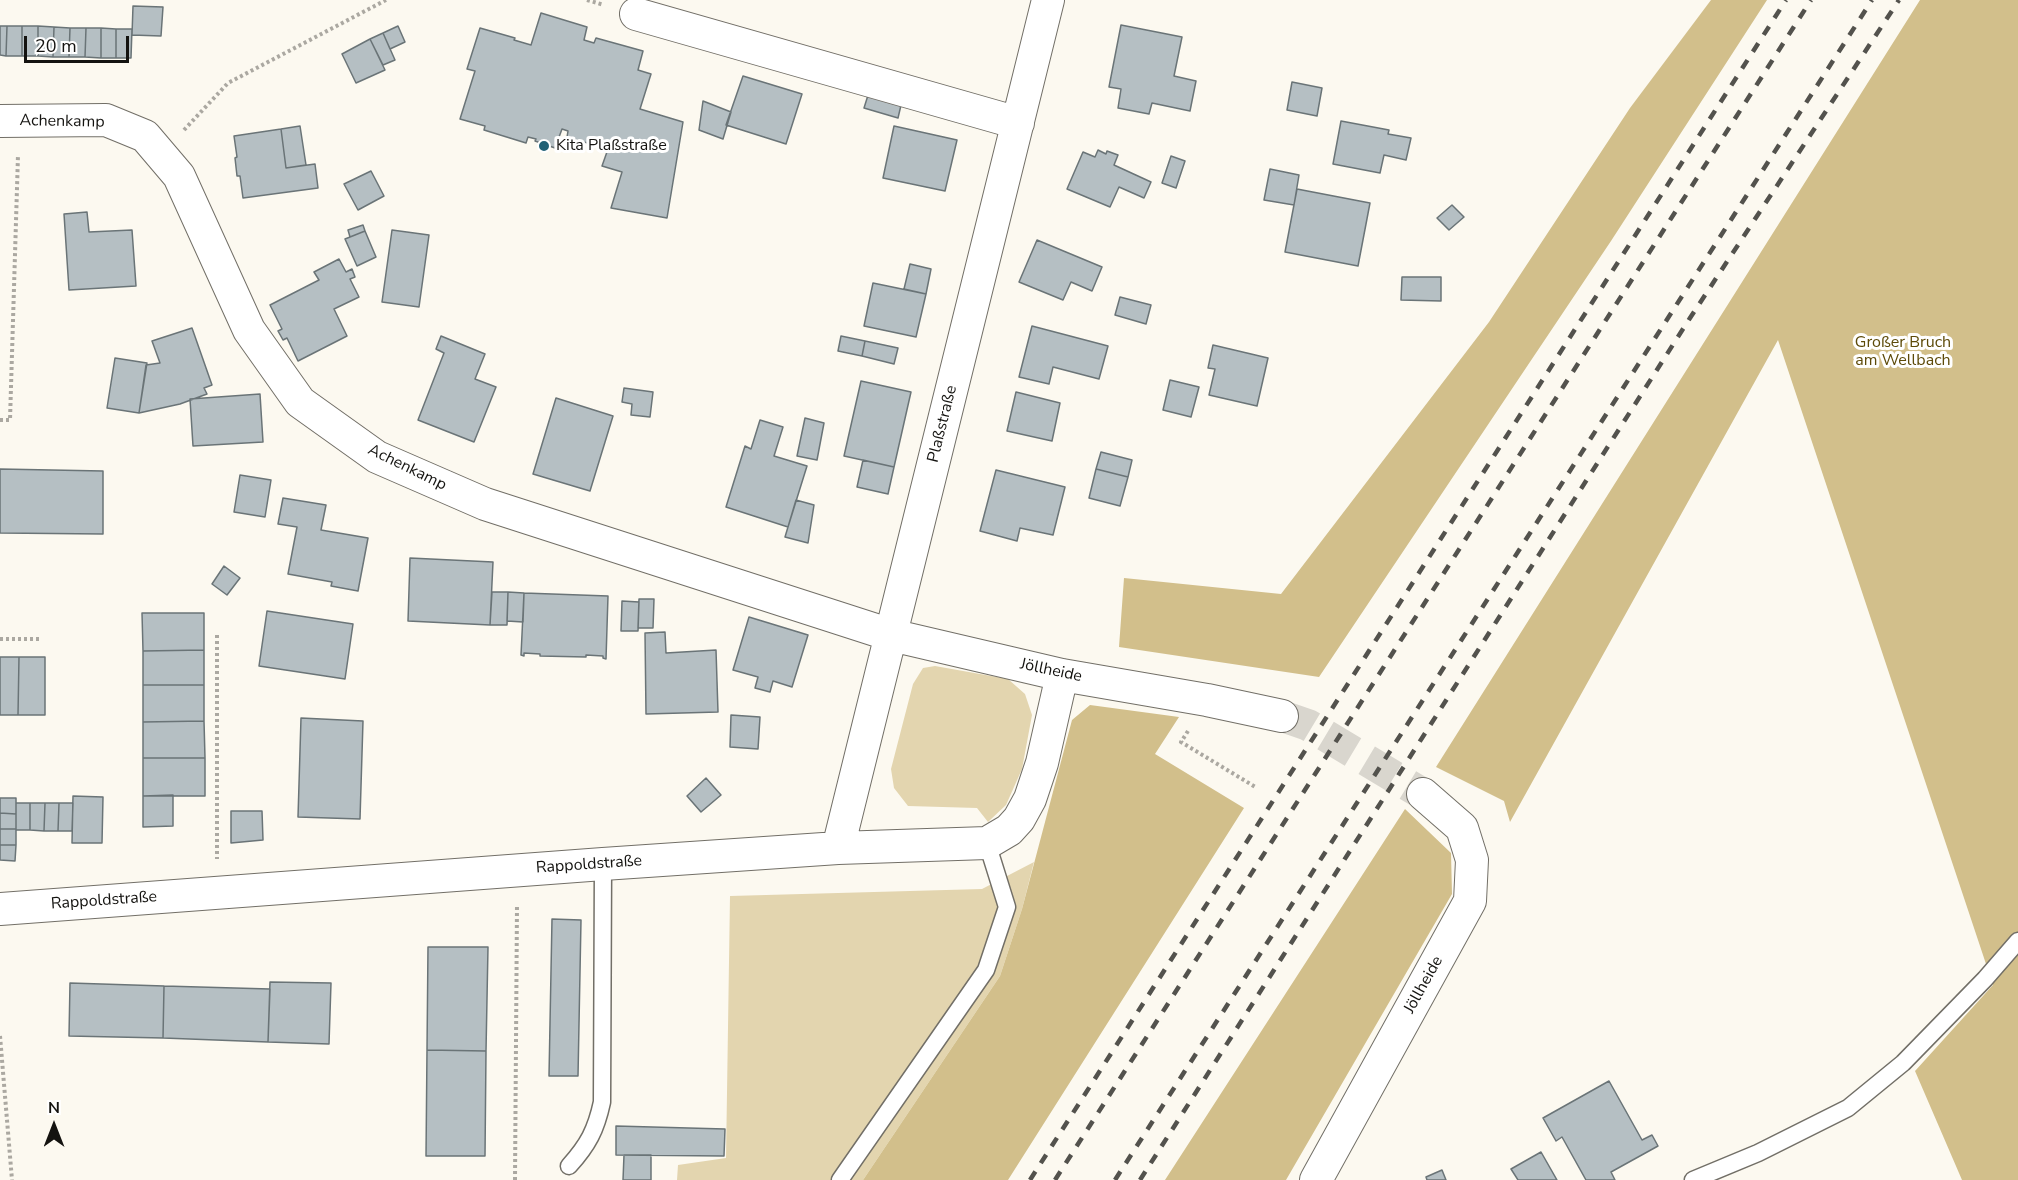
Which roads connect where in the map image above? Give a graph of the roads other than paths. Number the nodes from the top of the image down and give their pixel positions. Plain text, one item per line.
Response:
1 (1048, 0) edge
2 (636, 14) dead end
3 (9, 121) edge
4 (1018, 123) junction
5 (891, 635) junction
6 (1062, 675) junction
7 (1282, 716) tunnel mouth
8 (1423, 794) tunnel mouth
9 (987, 843) junction
10 (838, 849) junction
11 (603, 864) junction
12 (0, 909) edge
13 (2018, 941) edge
14 (569, 1166) dead end
15 (840, 1180) edge
16 (1316, 1180) edge
17 (1693, 1180) edge

1 - 4 street, Plaßstraße
2 - 4 street
3 - 5 street, Achenkamp
4 - 5 street, Plaßstraße
5 - 6 street, Jöllheide
5 - 10 street, Plaßstraße
6 - 7 street, Jöllheide
6 - 9 street, Rappoldstraße
8 - 16 street, Jöllheide
9 - 10 street, Rappoldstraße
9 - 15 lane
10 - 11 street, Rappoldstraße
11 - 12 street, Rappoldstraße
11 - 14 lane
13 - 17 lane

